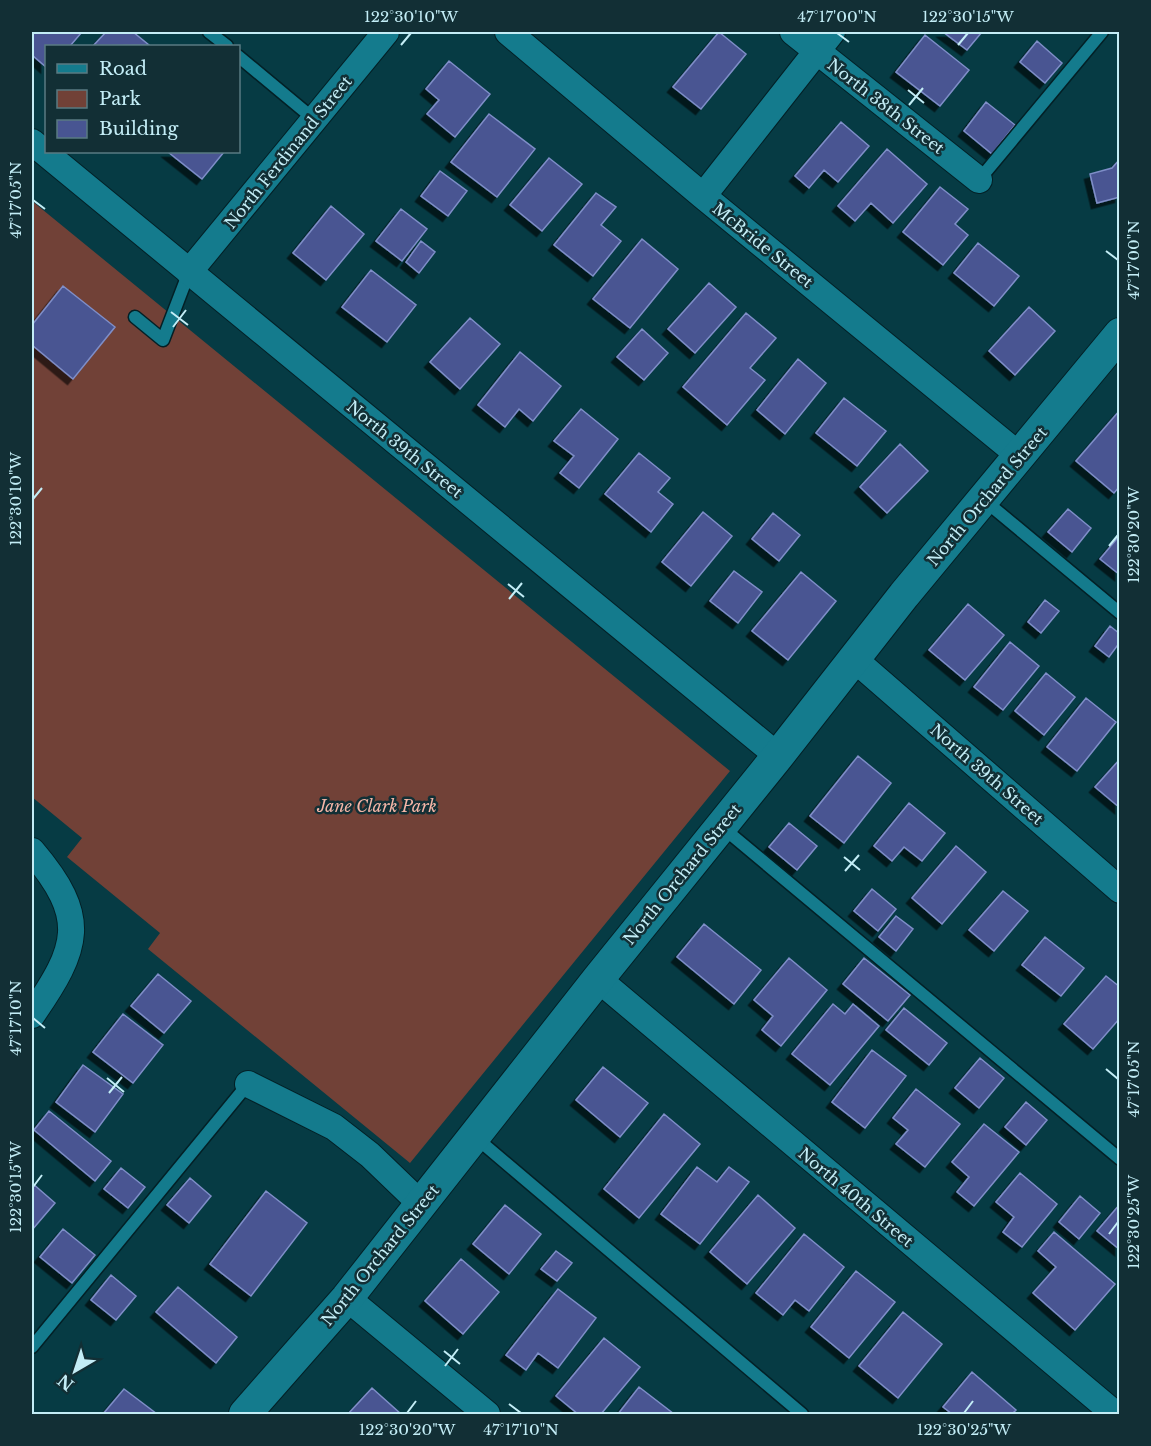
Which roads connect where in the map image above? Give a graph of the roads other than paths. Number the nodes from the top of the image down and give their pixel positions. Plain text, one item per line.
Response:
1 (209, 32) edge
2 (386, 32) edge
3 (508, 32) edge
4 (793, 32) edge
5 (1102, 32) edge
6 (824, 41) edge
7 (226, 45) edge
8 (240, 58) edge
9 (315, 120) junction
10 (32, 142) edge
11 (45, 153) edge
12 (45, 153) edge
13 (980, 180) joint
14 (703, 196) junction
15 (189, 272) junction
16 (135, 317) dead end
17 (1119, 334) edge
18 (1020, 456) junction
19 (983, 500) junction
20 (1119, 613) edge
21 (854, 659) junction
22 (778, 756) junction
23 (721, 827) junction
24 (32, 851) edge
25 (1119, 890) edge
26 (597, 979) junction
27 (32, 1016) edge
28 (248, 1084) joint
29 (474, 1136) junction
30 (1119, 1159) edge
31 (421, 1204) junction
32 (347, 1298) junction
33 (32, 1347) edge
34 (1111, 1408) edge
35 (245, 1414) edge
36 (488, 1414) edge
37 (802, 1414) edge

1 - 7 lane
2 - 9 street, North Ferdinand Street
3 - 14 street, McBride Street
4 - 6 street, North 38th Street
5 - 13 lane
6 - 13 street, North 38th Street
6 - 14 street
8 - 9 lane
9 - 15 street, North Ferdinand Street
10 - 11 street, North 39th Street
12 - 15 street, North 39th Street
14 - 18 street, McBride Street
15 - 16 lane
15 - 22 street, North 39th Street
17 - 18 street, North Orchard Street
18 - 19 street, North Orchard Street
19 - 20 lane
19 - 21 street, North Orchard Street
21 - 22 street, North Orchard Street
21 - 25 street, North 39th Street
22 - 23 street, North Orchard Street
23 - 26 street, North Orchard Street
23 - 30 lane
24 - 27 street
26 - 29 street, North Orchard Street
26 - 34 street, North 40th Street
28 - 31 street
28 - 33 lane
29 - 31 street, North Orchard Street
29 - 37 lane
31 - 32 street, North Orchard Street
32 - 35 street, North Orchard Street
32 - 36 street

